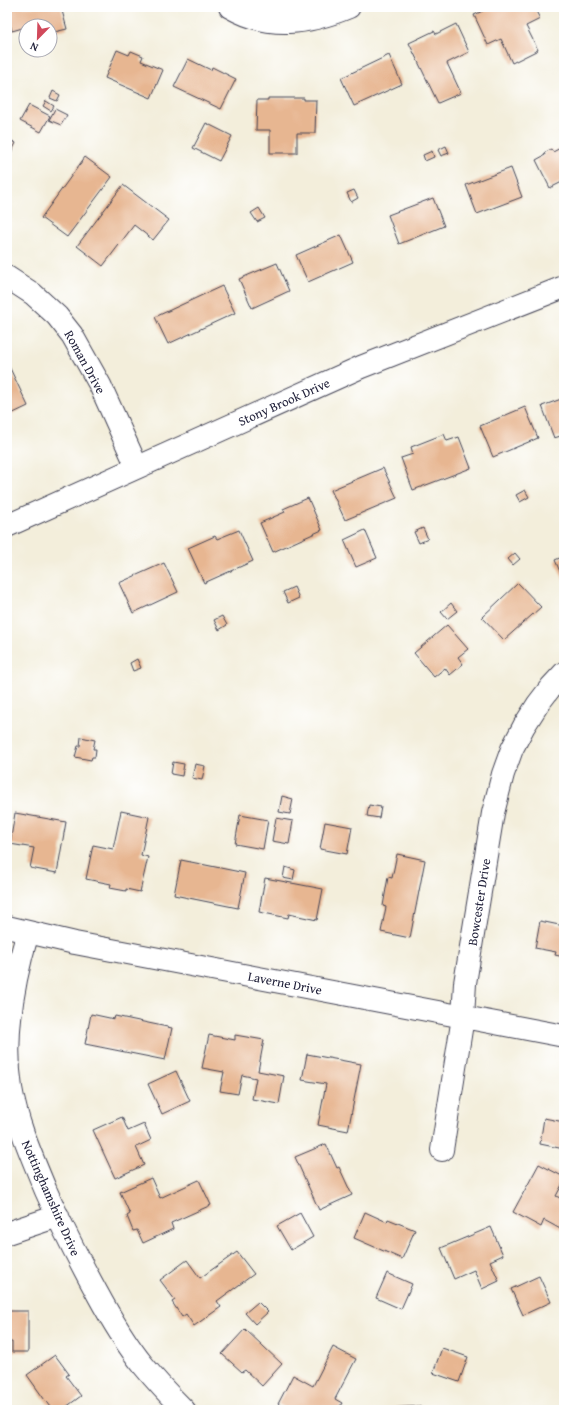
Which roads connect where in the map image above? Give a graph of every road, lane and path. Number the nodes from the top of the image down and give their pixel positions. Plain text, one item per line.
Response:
1 (230, 7) edge
2 (349, 7) edge
3 (7, 277) edge
4 (564, 287) edge
5 (137, 467) junction
6 (7, 526) edge
7 (564, 673) edge
8 (7, 927) edge
9 (28, 932) junction
10 (463, 1017) junction
11 (564, 1036) edge
12 (442, 1150) dead end
13 (58, 1216) junction
14 (7, 1233) edge
15 (184, 1410) edge

1 - 2 street
3 - 5 street, Roman Drive
4 - 5 street, Stony Brook Drive
5 - 6 street, Stony Brook Drive
7 - 10 street, Bowcester Drive
8 - 9 street, Laverne Drive
9 - 10 street, Laverne Drive
9 - 13 street, Nottinghamshire Drive
10 - 11 street, Laverne Drive
10 - 12 street, Bowcester Drive
13 - 14 street
13 - 15 street, Nottinghamshire Drive

